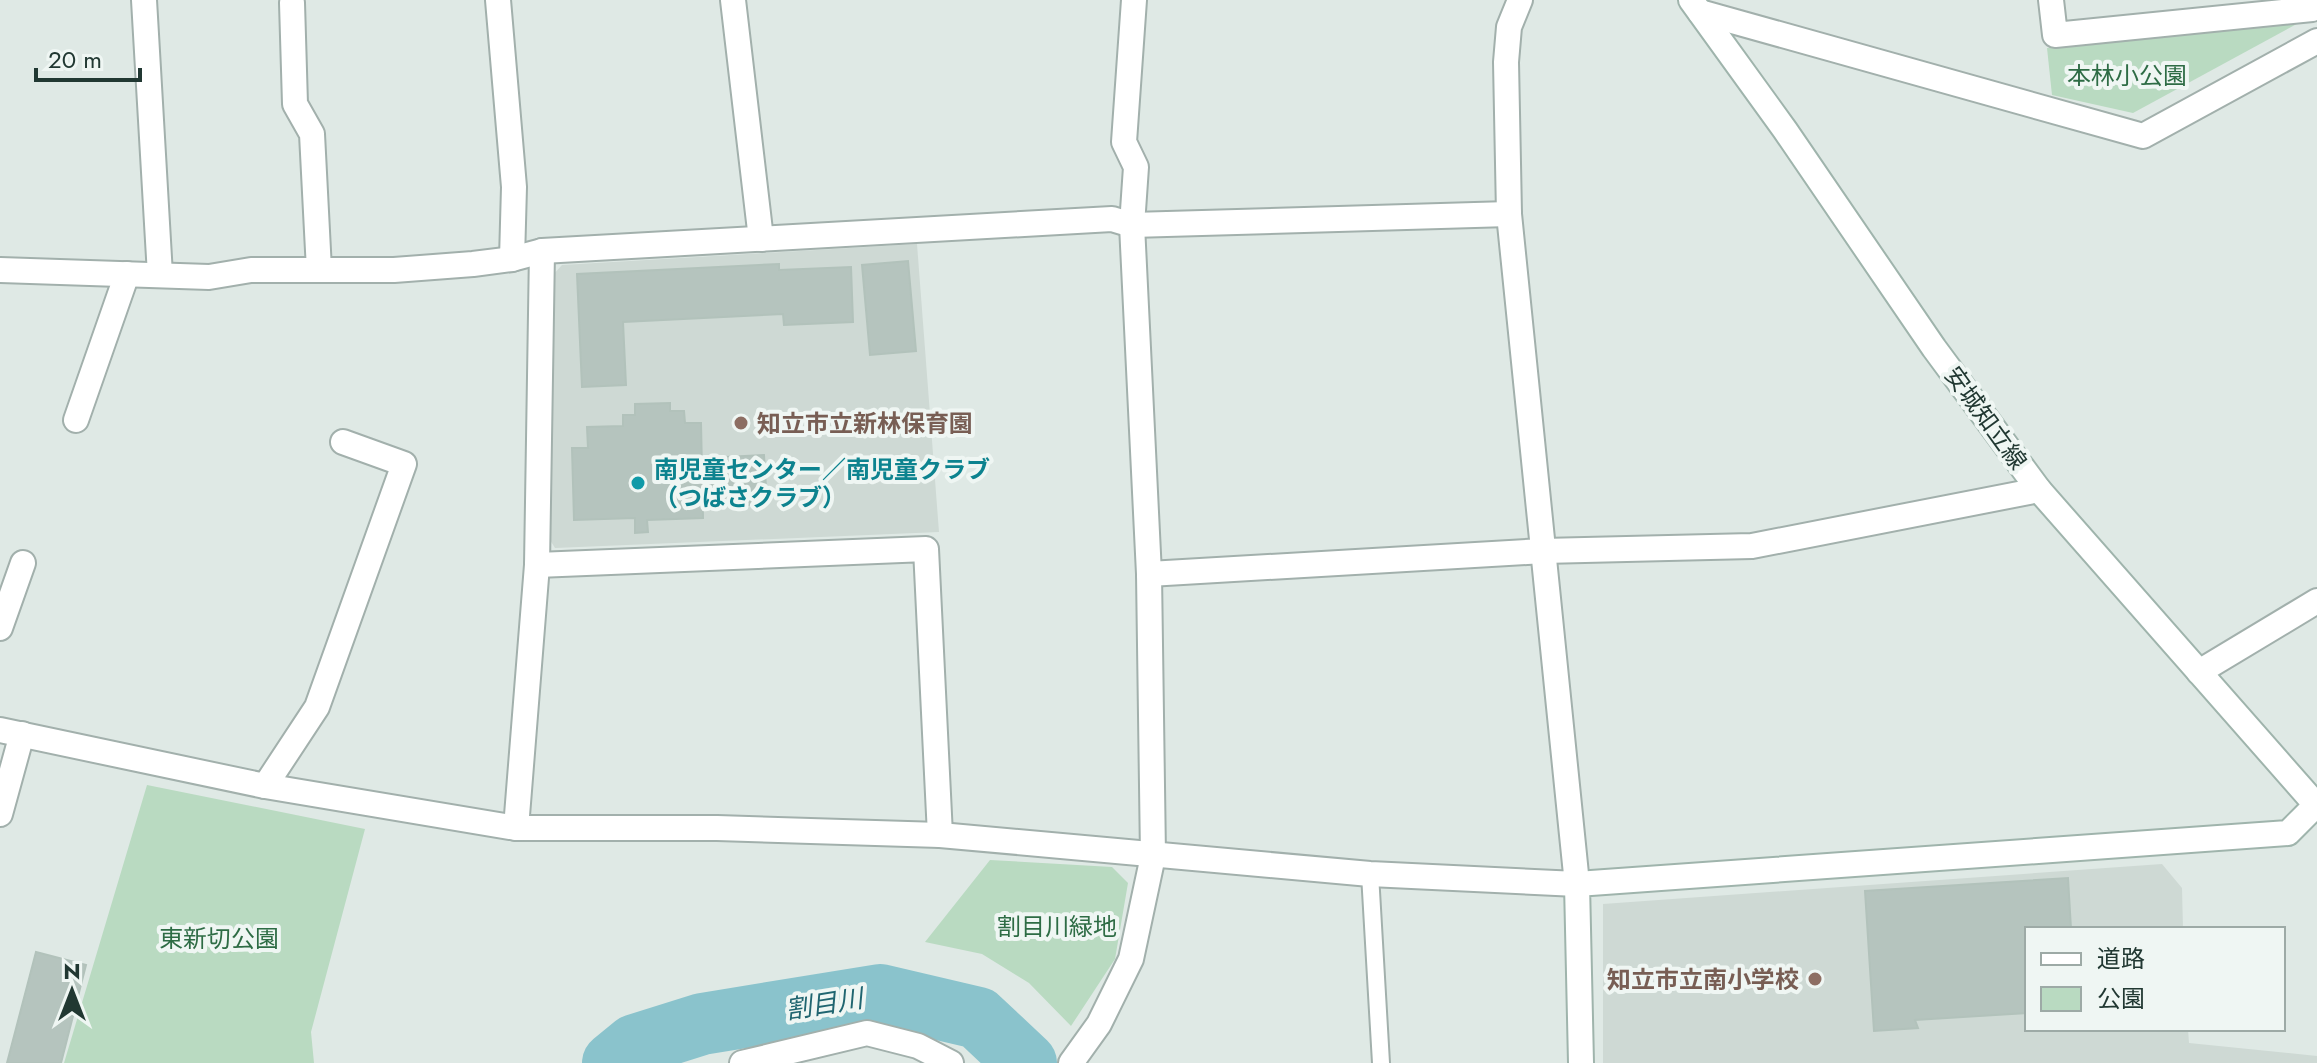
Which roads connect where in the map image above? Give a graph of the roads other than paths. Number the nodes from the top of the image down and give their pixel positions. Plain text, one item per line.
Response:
1 (144, 0) edge
2 (498, 0) edge
3 (733, 0) edge
4 (1134, 0) edge
5 (1520, 0) edge
6 (2051, 0) edge
7 (292, 3) dead end
8 (1696, 6) edge
9 (2317, 6) edge
10 (2317, 41) edge
11 (1509, 214) junction
12 (1132, 225) junction
13 (761, 239) junction
14 (542, 251) junction
15 (512, 259) junction
16 (0, 270) edge
17 (319, 270) junction
18 (127, 274) junction
19 (160, 275) junction
20 (76, 420) dead end
21 (343, 442) dead end
22 (2039, 490) junction
23 (1543, 551) junction
24 (23, 563) dead end
25 (537, 565) junction
26 (1149, 574) junction
27 (2317, 601) edge
28 (0, 628) edge
29 (2199, 672) junction
30 (11, 732) edge
31 (265, 786) junction
32 (2316, 806) edge
33 (0, 814) edge
34 (516, 828) junction
35 (940, 835) junction
36 (1153, 856) junction
37 (1370, 874) junction
38 (1577, 884) junction
39 (1074, 1060) edge
40 (742, 1063) edge
41 (951, 1063) edge
42 (1381, 1063) edge
43 (1581, 1063) edge

1 - 19 street
2 - 15 street
3 - 13 street
4 - 12 street
5 - 11 street
6 - 9 street
7 - 17 street
8 - 10 street
8 - 22 street, 安城知立線
11 - 12 street
11 - 23 street
12 - 13 street
12 - 26 street
13 - 14 street
14 - 15 street
14 - 25 street
15 - 17 street
16 - 18 street
17 - 19 street
18 - 19 street
18 - 20 street
21 - 31 street
22 - 23 street
22 - 29 street, 安城知立線
23 - 26 street
23 - 38 street
24 - 28 street
25 - 34 street
25 - 35 street
26 - 36 street
27 - 29 street
29 - 32 street, 安城知立線
30 - 31 street
30 - 33 street
31 - 34 street
32 - 38 street
34 - 35 street
35 - 36 street
36 - 37 street
36 - 39 street
37 - 38 street
37 - 42 lane
38 - 43 street
40 - 41 street

